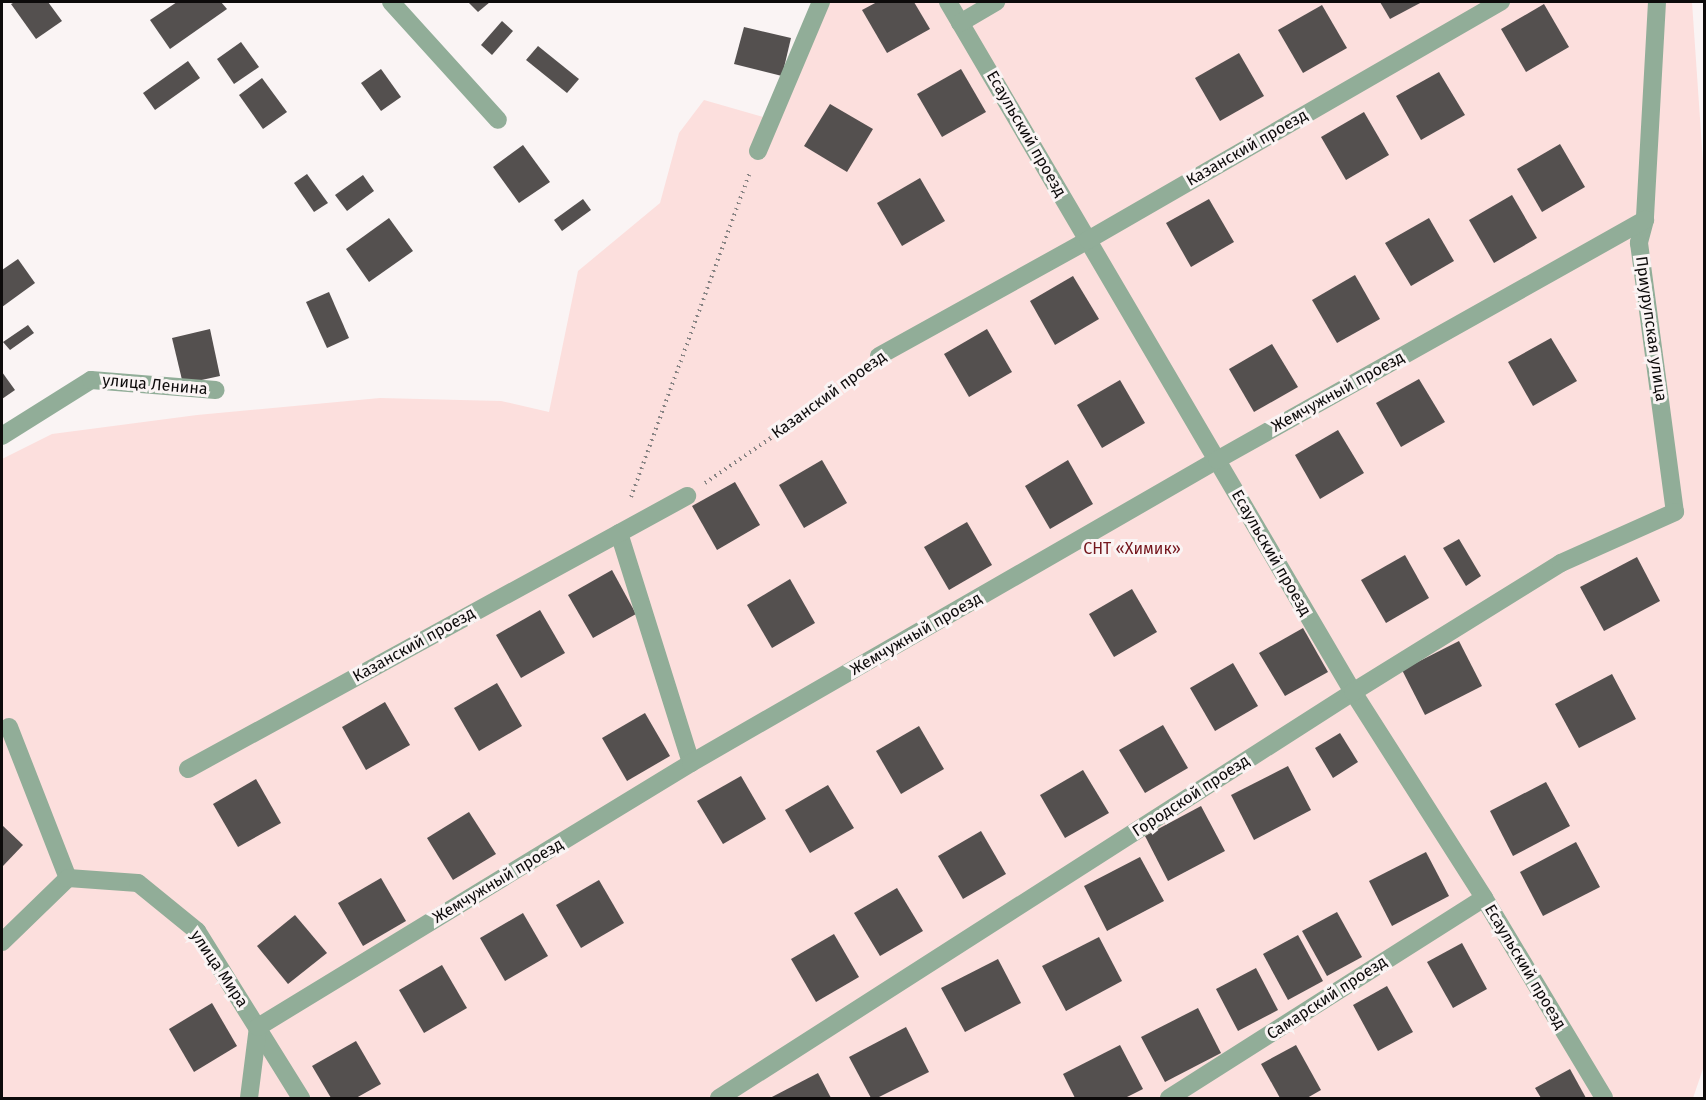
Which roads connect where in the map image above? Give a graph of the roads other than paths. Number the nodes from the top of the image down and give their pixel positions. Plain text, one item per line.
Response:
1 (391, 2) edge
2 (821, 2) edge
3 (948, 2) edge
4 (996, 2) edge
5 (1501, 2) edge
6 (1657, 2) edge
7 (960, 23) junction
8 (498, 120) dead end
9 (758, 151) road end
10 (1645, 220) junction
11 (1088, 240) junction
12 (879, 356) road end
13 (216, 390) dead end
14 (2, 436) edge
15 (1217, 460) junction
16 (687, 496) road end
17 (1675, 512) joint
18 (619, 533) junction
19 (1353, 692) junction
20 (9, 727) dead end
21 (691, 763) junction
22 (188, 769) dead end
23 (68, 878) junction
24 (1484, 898) junction
25 (2, 942) edge
26 (258, 1028) junction
27 (249, 1098) edge
28 (301, 1098) edge
29 (718, 1098) edge
30 (1169, 1098) edge
31 (1604, 1098) edge

1 - 8 street
2 - 9 street
3 - 7 street, Есаульский проезд
4 - 7 street
5 - 11 street, Казанский проезд
6 - 10 street, Приурупская улица
7 - 11 street, Есаульский проезд
10 - 15 street, Жемчужный проезд
10 - 17 street, Приурупская улица
11 - 12 street, Казанский проезд
11 - 15 street, Есаульский проезд
13 - 14 street, улица Ленина
15 - 19 street, Есаульский проезд
15 - 21 street, Жемчужный проезд
16 - 18 street, Казанский проезд
17 - 19 street, Городской проезд
18 - 21 street
18 - 22 street, Казанский проезд
19 - 24 street, Есаульский проезд
19 - 29 street, Городской проезд
20 - 23 street
21 - 26 street, Жемчужный проезд
23 - 25 street
23 - 26 street, улица Мира
24 - 30 street, Самарский проезд
24 - 31 street, Есаульский проезд
26 - 27 street
26 - 28 street, улица Мира

